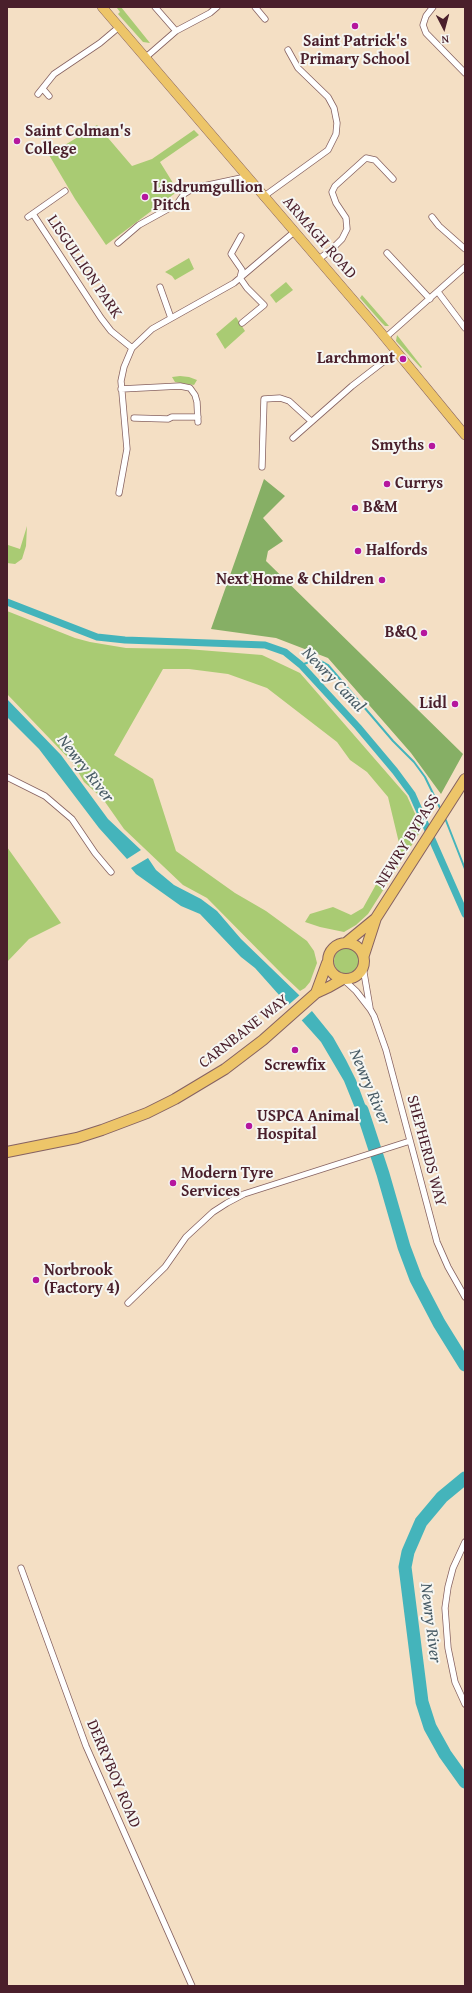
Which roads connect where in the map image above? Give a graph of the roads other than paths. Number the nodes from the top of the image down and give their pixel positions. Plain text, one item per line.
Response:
1 (102, 7) edge
2 (155, 7) edge
3 (217, 7) edge
4 (255, 7) edge
5 (433, 7) edge
6 (265, 19) dead end
7 (119, 27) junction
8 (176, 31) junction
9 (288, 50) dead end
10 (145, 58) junction
11 (465, 73) edge
12 (43, 89) junction
13 (38, 94) dead end
14 (49, 96) dead end
15 (246, 176) junction
16 (393, 179) dead end
17 (65, 191) dead end
18 (264, 196) junction
19 (432, 217) dead end
20 (294, 232) junction
21 (241, 236) dead end
22 (118, 243) dead end
23 (465, 248) edge
24 (387, 254) dead end
25 (318, 260) junction
26 (465, 267) edge
27 (240, 278) junction
28 (160, 287) dead end
29 (438, 292) junction
30 (430, 299) junction
31 (171, 318) junction
32 (242, 323) dead end
33 (465, 328) edge
34 (385, 338) junction
35 (132, 348) junction
36 (396, 352) junction
37 (121, 389) junction
38 (134, 418) dead end
39 (311, 421) junction
40 (465, 435) edge
41 (293, 438) dead end
42 (262, 467) dead end
43 (119, 493) dead end
44 (7, 777) edge
45 (465, 779) edge
46 (110, 872) dead end
47 (376, 918) junction
48 (347, 942) junction
49 (364, 956) junction
50 (327, 963) junction
51 (363, 966) junction
52 (343, 979) junction
53 (313, 995) junction
54 (370, 1009) junction
55 (410, 1141) junction
56 (7, 1152) edge
57 (465, 1297) edge
58 (128, 1303) dead end
59 (465, 1542) edge
60 (20, 1568) dead end
61 (465, 1704) edge
62 (192, 1986) edge

1 - 7 main road, ARMAGH ROAD
2 - 8 street
3 - 8 street
4 - 6 street
5 - 11 street
7 - 10 main road, ARMAGH ROAD
7 - 12 street
8 - 10 street
9 - 18 street
10 - 15 main road, ARMAGH ROAD
12 - 13 street
12 - 14 street
15 - 18 main road, ARMAGH ROAD
15 - 22 street
16 - 25 street
17 - 35 street, LISGULLION PARK
18 - 20 main road, ARMAGH ROAD
19 - 23 street
20 - 25 main road, ARMAGH ROAD
20 - 27 street
21 - 27 street
24 - 30 street
25 - 34 main road, ARMAGH ROAD
26 - 29 street
27 - 31 street
27 - 32 street
28 - 31 street
29 - 30 street
29 - 33 street
30 - 34 street
31 - 35 street
34 - 36 main road, ARMAGH ROAD
35 - 37 street
36 - 39 street
36 - 40 main road, ARMAGH ROAD
37 - 38 street
37 - 43 street
39 - 41 street
39 - 42 street
44 - 46 street
45 - 47 highway, NEWRY BYPASS
47 - 48 highway
47 - 49 highway
48 - 49 highway
48 - 50 highway
49 - 51 highway
50 - 52 highway
50 - 53 highway
51 - 52 highway
51 - 54 street, SHEPHERDS WAY
52 - 53 highway
52 - 54 street, SHEPHERDS WAY
53 - 56 highway, CARNBANE WAY
54 - 55 street, SHEPHERDS WAY
55 - 57 street, SHEPHERDS WAY
55 - 58 street
59 - 61 street
60 - 62 street, DERRYBOY ROAD

